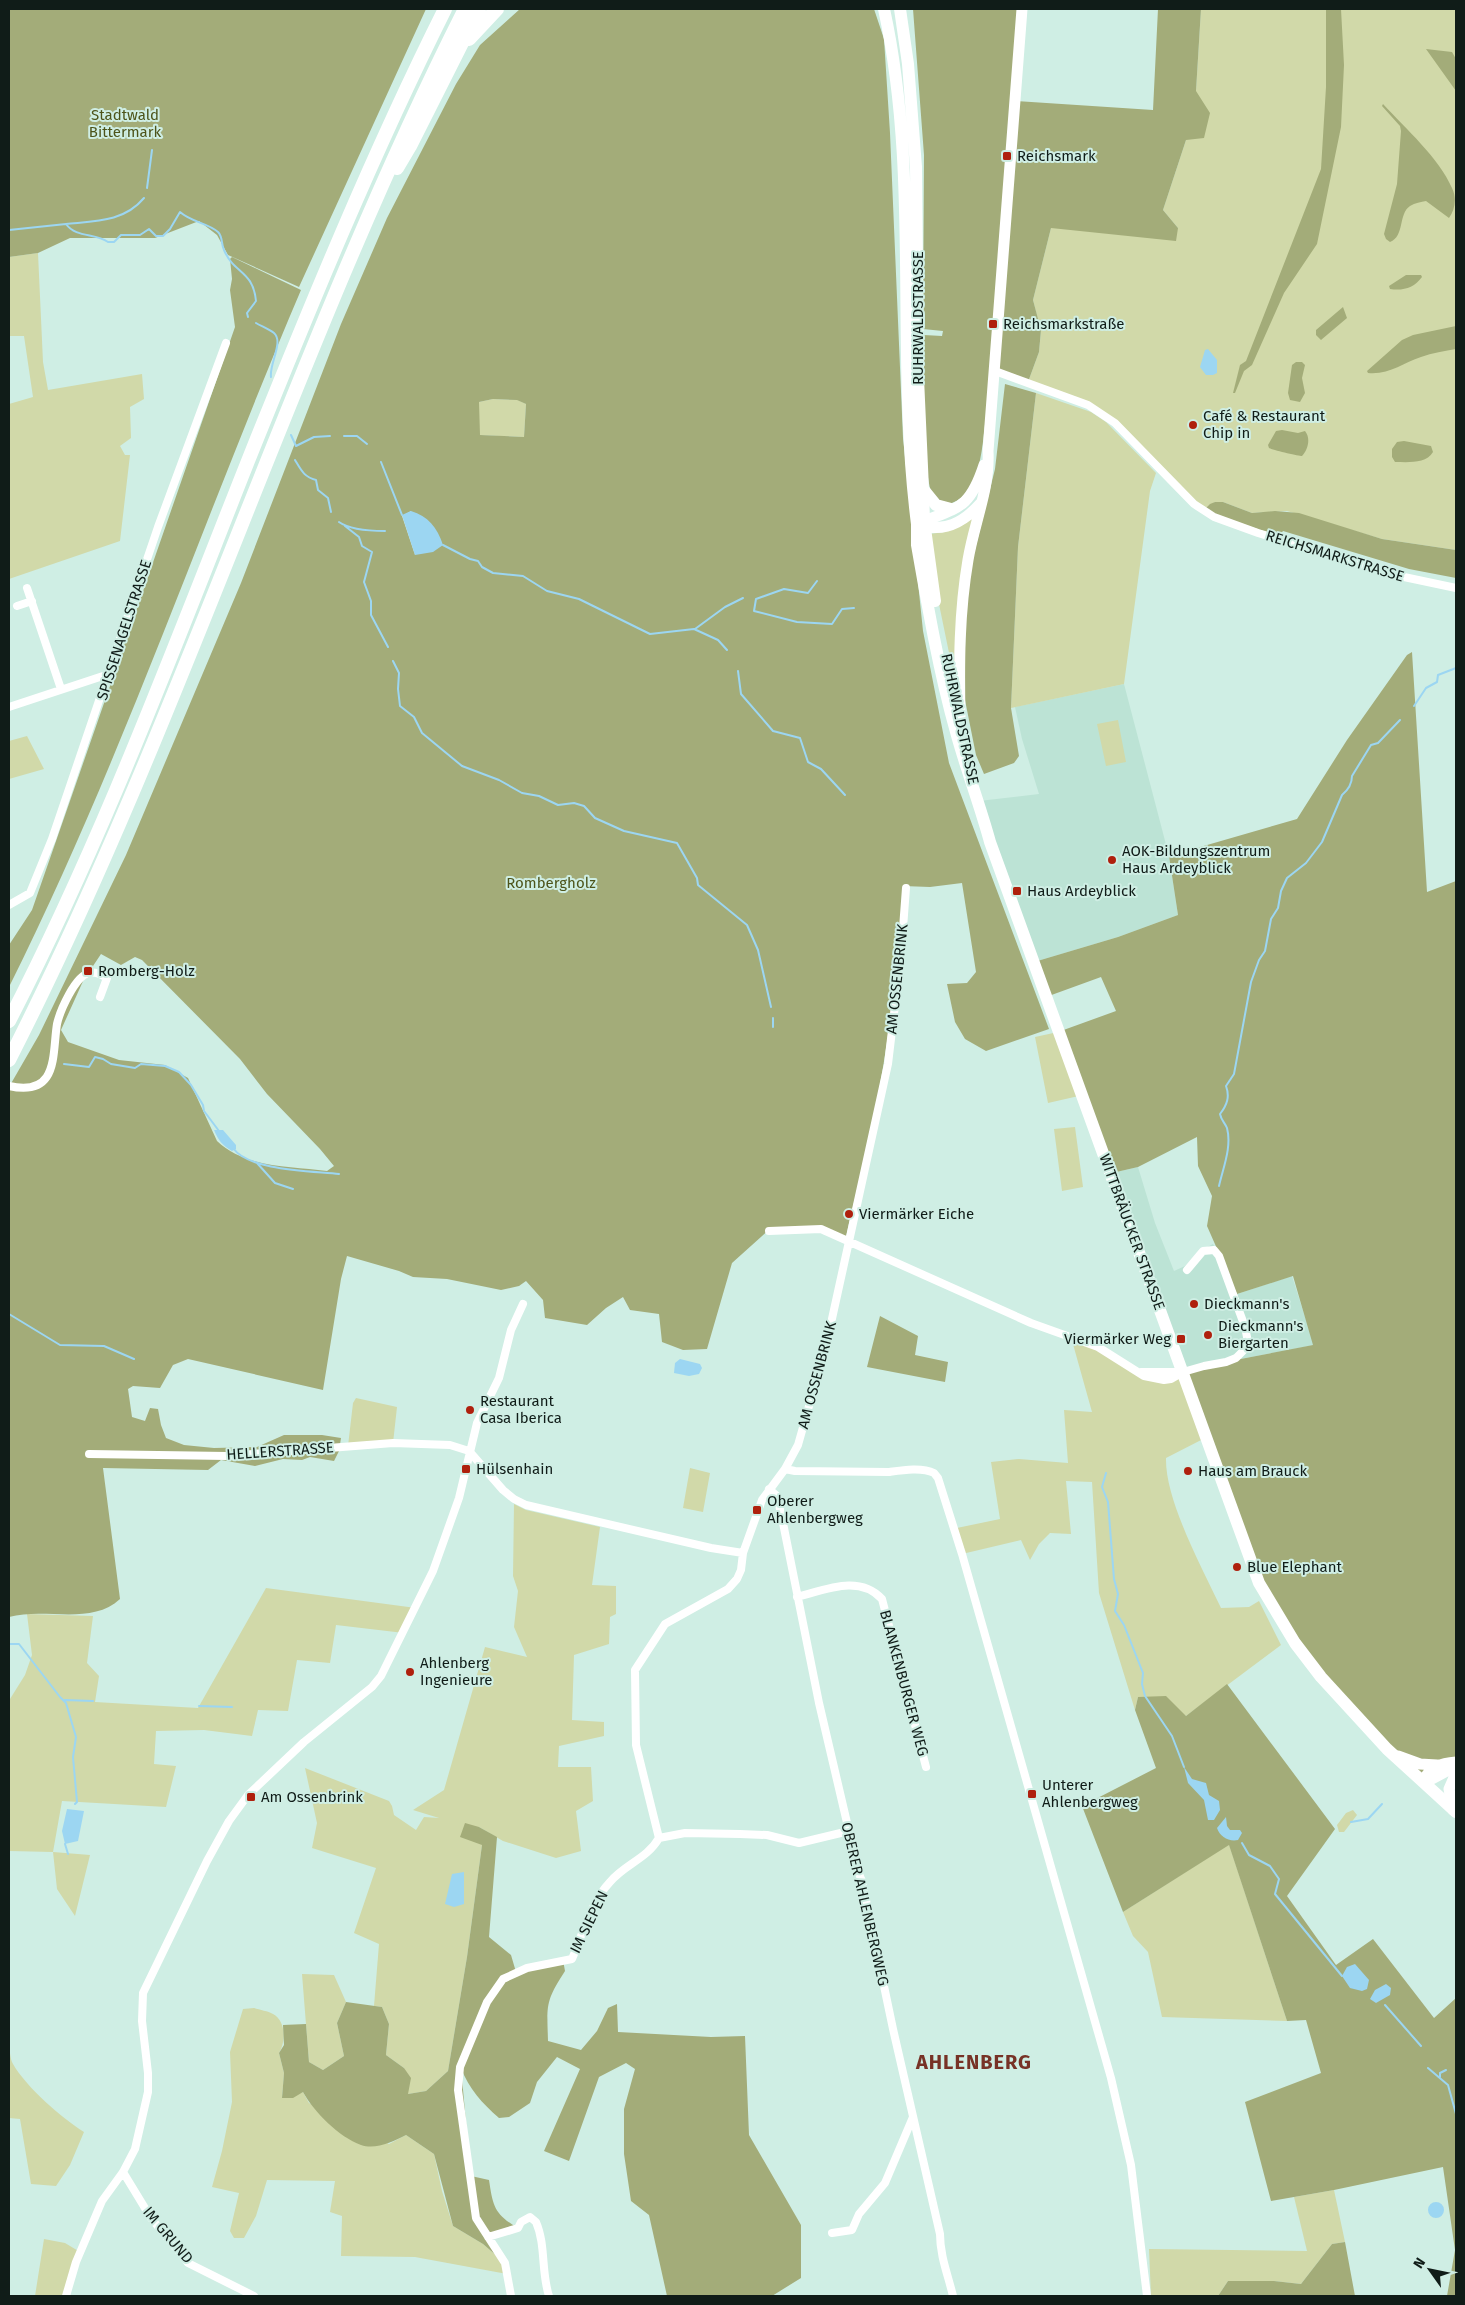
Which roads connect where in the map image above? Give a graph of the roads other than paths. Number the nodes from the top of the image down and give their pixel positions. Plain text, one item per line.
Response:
1 (465, 9) edge
2 (479, 9) edge
3 (497, 9) edge
4 (884, 9) edge
5 (900, 9) edge
6 (1022, 9) edge
7 (443, 12) edge
8 (448, 70) junction
9 (417, 119) junction
10 (226, 343) dead end
11 (995, 371) junction
12 (988, 451) junction
13 (923, 489) junction
14 (983, 501) junction
15 (951, 510) junction
16 (922, 524) junction
17 (27, 588) dead end
18 (1456, 588) edge
19 (32, 601) junction
20 (17, 606) dead end
21 (109, 674) junction
22 (61, 689) junction
23 (9, 706) edge
24 (960, 717) junction
25 (976, 792) junction
26 (906, 888) dead end
27 (9, 905) edge
28 (100, 997) dead end
29 (9, 1022) edge
30 (9, 1060) edge
31 (9, 1086) edge
32 (769, 1231) dead end
33 (850, 1242) junction
34 (1187, 1270) dead end
35 (523, 1304) dead end
36 (1183, 1372) junction
37 (469, 1451) junction
38 (89, 1454) dead end
39 (785, 1469) junction
40 (769, 1489) junction
41 (743, 1553) junction
42 (797, 1597) junction
43 (1387, 1749) junction
44 (1456, 1762) edge
45 (1437, 1765) junction
46 (1456, 1766) edge
47 (926, 1767) dead end
48 (1456, 1773) edge
49 (1423, 1782) junction
50 (1455, 1811) edge
51 (849, 1831) junction
52 (659, 1838) junction
53 (913, 2117) junction
54 (123, 2172) junction
55 (832, 2233) dead end
56 (488, 2237) junction
57 (66, 2296) edge
58 (254, 2296) edge
59 (511, 2296) edge
60 (549, 2296) edge
61 (953, 2296) edge
62 (1146, 2296) edge

1 - 9 highway
2 - 8 highway
3 - 8 highway
4 - 16 main road, RUHRWALDSTRASSE
5 - 13 main road, RUHRWALDSTRASSE
6 - 11 main road
7 - 29 highway
8 - 9 highway
9 - 30 highway
10 - 21 street, SPISSENAGELSTRASSE
11 - 12 main road
11 - 18 street, REICHSMARKSTRASSE
12 - 14 main road
12 - 15 main road
13 - 15 main road
13 - 16 main road, RUHRWALDSTRASSE
14 - 16 main road
14 - 24 main road
15 - 16 main road
16 - 24 main road, RUHRWALDSTRASSE
16 - 25 main road, RUHRWALDSTRASSE
17 - 19 street
19 - 20 street
19 - 22 street
21 - 22 street
21 - 27 street, SPISSENAGELSTRASSE
22 - 23 street
24 - 25 main road, RUHRWALDSTRASSE
25 - 36 main road, WITTBRÄUCKER STRASSE
26 - 33 street, AM OSSENBRINK
28 - 31 street
32 - 33 street
33 - 36 street
33 - 39 street, AM OSSENBRINK
34 - 36 street
35 - 37 street
36 - 43 main road, WITTBRÄUCKER STRASSE
37 - 38 street, HELLERSTRASSE
37 - 41 street
37 - 54 street
39 - 40 street, AM OSSENBRINK
39 - 62 street
40 - 41 street, AM OSSENBRINK
40 - 42 street, OBERER AHLENBERGWEG
41 - 52 street
42 - 47 street, BLANKENBURGER WEG
42 - 51 street, OBERER AHLENBERGWEG
43 - 45 main road
43 - 49 main road, WITTBRÄUCKER STRASSE
44 - 45 main road
45 - 49 main road
46 - 49 main road
48 - 50 main road
49 - 50 main road, WITTBRÄUCKER STRASSE
51 - 52 street
51 - 53 street, OBERER AHLENBERGWEG
52 - 56 street, IM SIEPEN
53 - 55 street
53 - 61 street, OBERER AHLENBERGWEG
54 - 57 street
54 - 58 street, IM GRUND
56 - 59 street, IM SIEPEN
56 - 60 street

